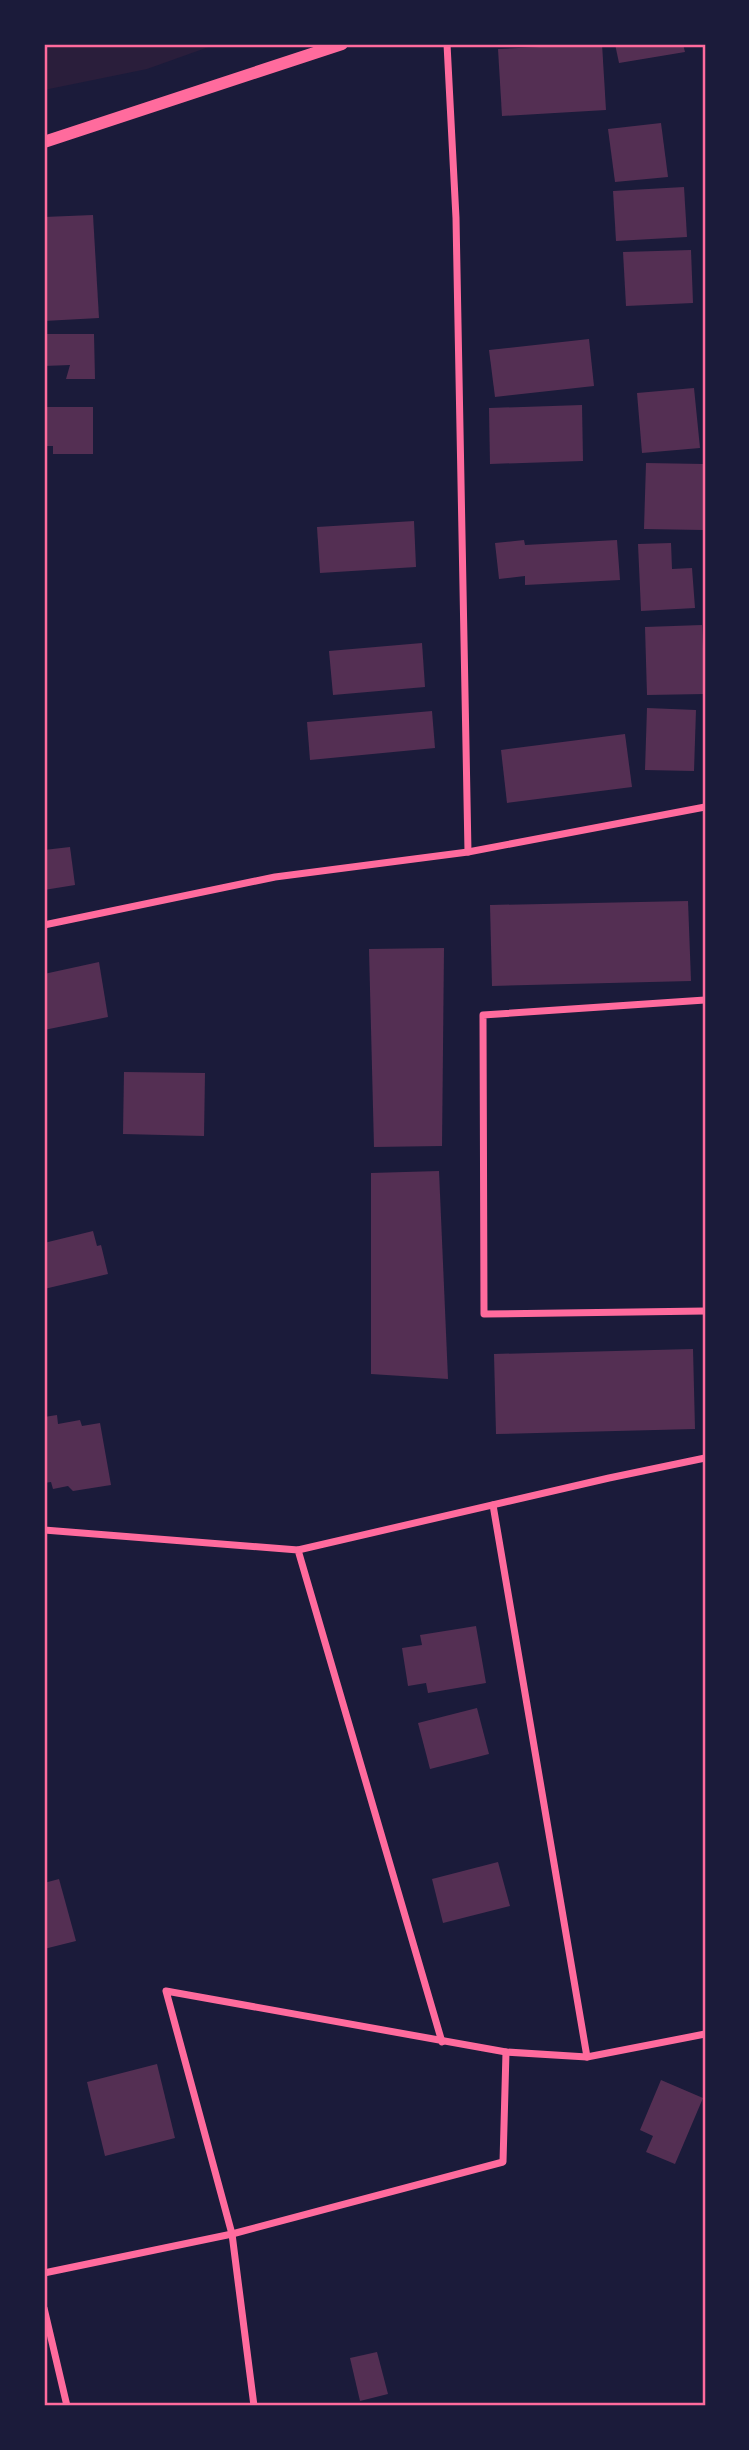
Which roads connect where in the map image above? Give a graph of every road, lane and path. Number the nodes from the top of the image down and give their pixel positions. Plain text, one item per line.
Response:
1 (342, 44) edge
2 (447, 44) edge
3 (44, 142) edge
4 (705, 807) edge
5 (468, 852) junction
6 (44, 925) edge
7 (705, 1000) edge
8 (705, 1311) edge
9 (705, 1458) edge
10 (493, 1505) junction
11 (44, 1530) edge
12 (298, 1550) junction
13 (705, 2034) edge
14 (442, 2042) junction
15 (506, 2052) junction
16 (587, 2057) junction
17 (232, 2234) junction
18 (44, 2273) edge
19 (44, 2308) edge
20 (66, 2406) edge
21 (254, 2406) edge

1 - 3 street
2 - 5 street
4 - 5 street
5 - 6 street
7 - 8 street
9 - 10 street
10 - 12 street
10 - 16 street
11 - 12 street
12 - 14 street
13 - 16 street
14 - 15 street
14 - 17 street
15 - 16 street
15 - 17 street
17 - 18 street
17 - 21 street
19 - 20 street

